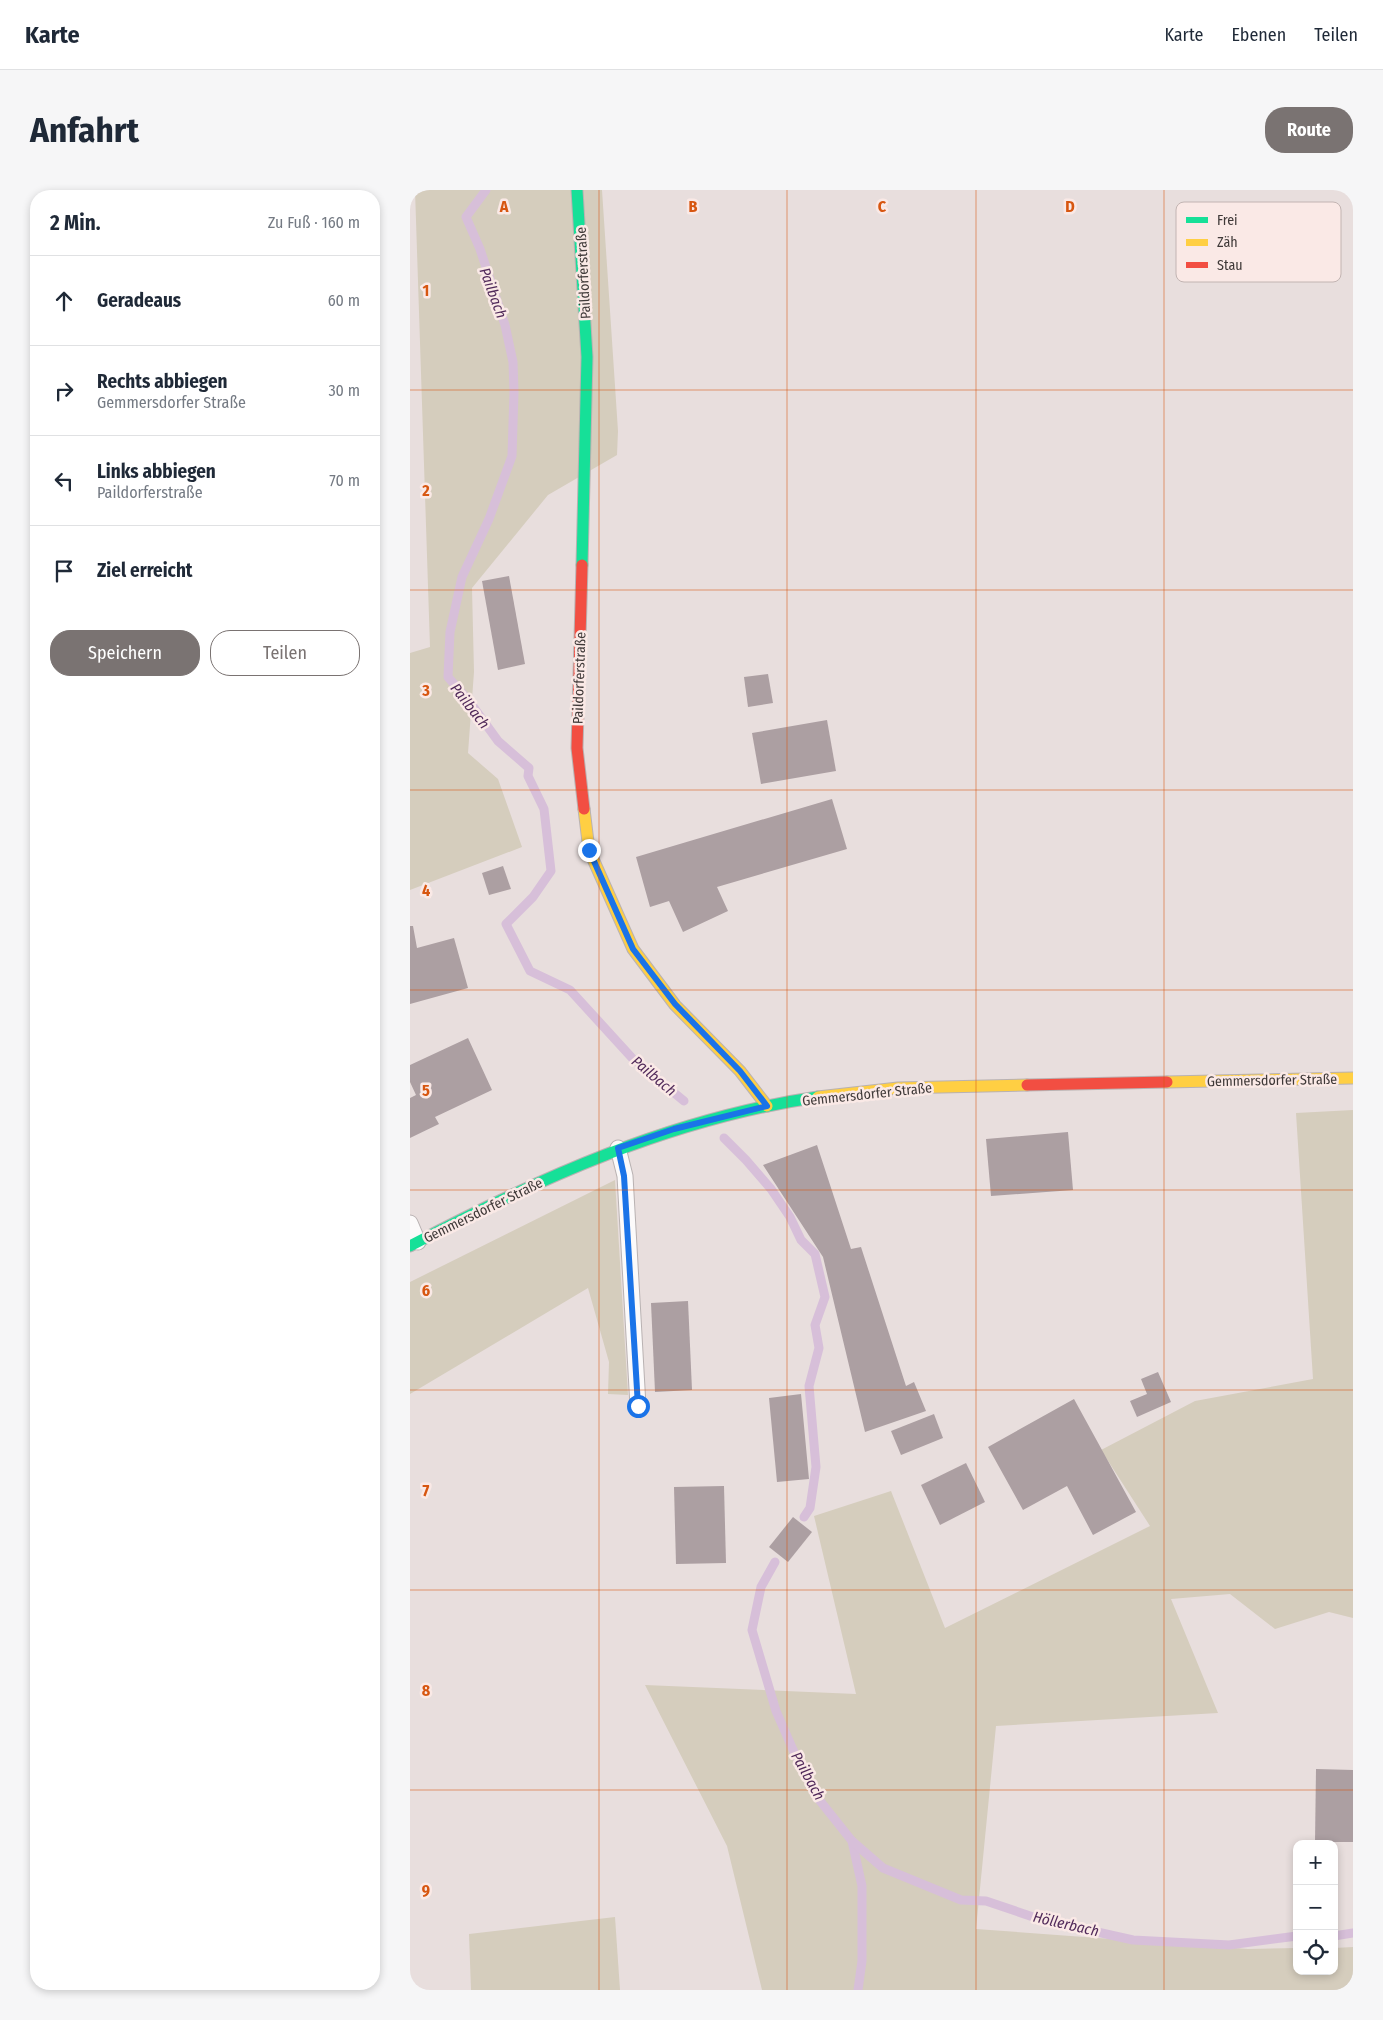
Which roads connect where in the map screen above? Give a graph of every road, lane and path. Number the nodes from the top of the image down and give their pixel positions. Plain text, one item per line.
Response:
1 (577, 190) edge
2 (1353, 1078) edge
3 (767, 1106) junction
4 (618, 1148) junction
5 (410, 1222) edge
6 (414, 1244) edge
7 (638, 1406) dead end

1 - 3 street, Paildorferstraße
2 - 3 street, Gemmersdorfer Straße
3 - 4 street, Gemmersdorfer Straße
4 - 6 street, Gemmersdorfer Straße
4 - 7 lane
5 - 6 lane

